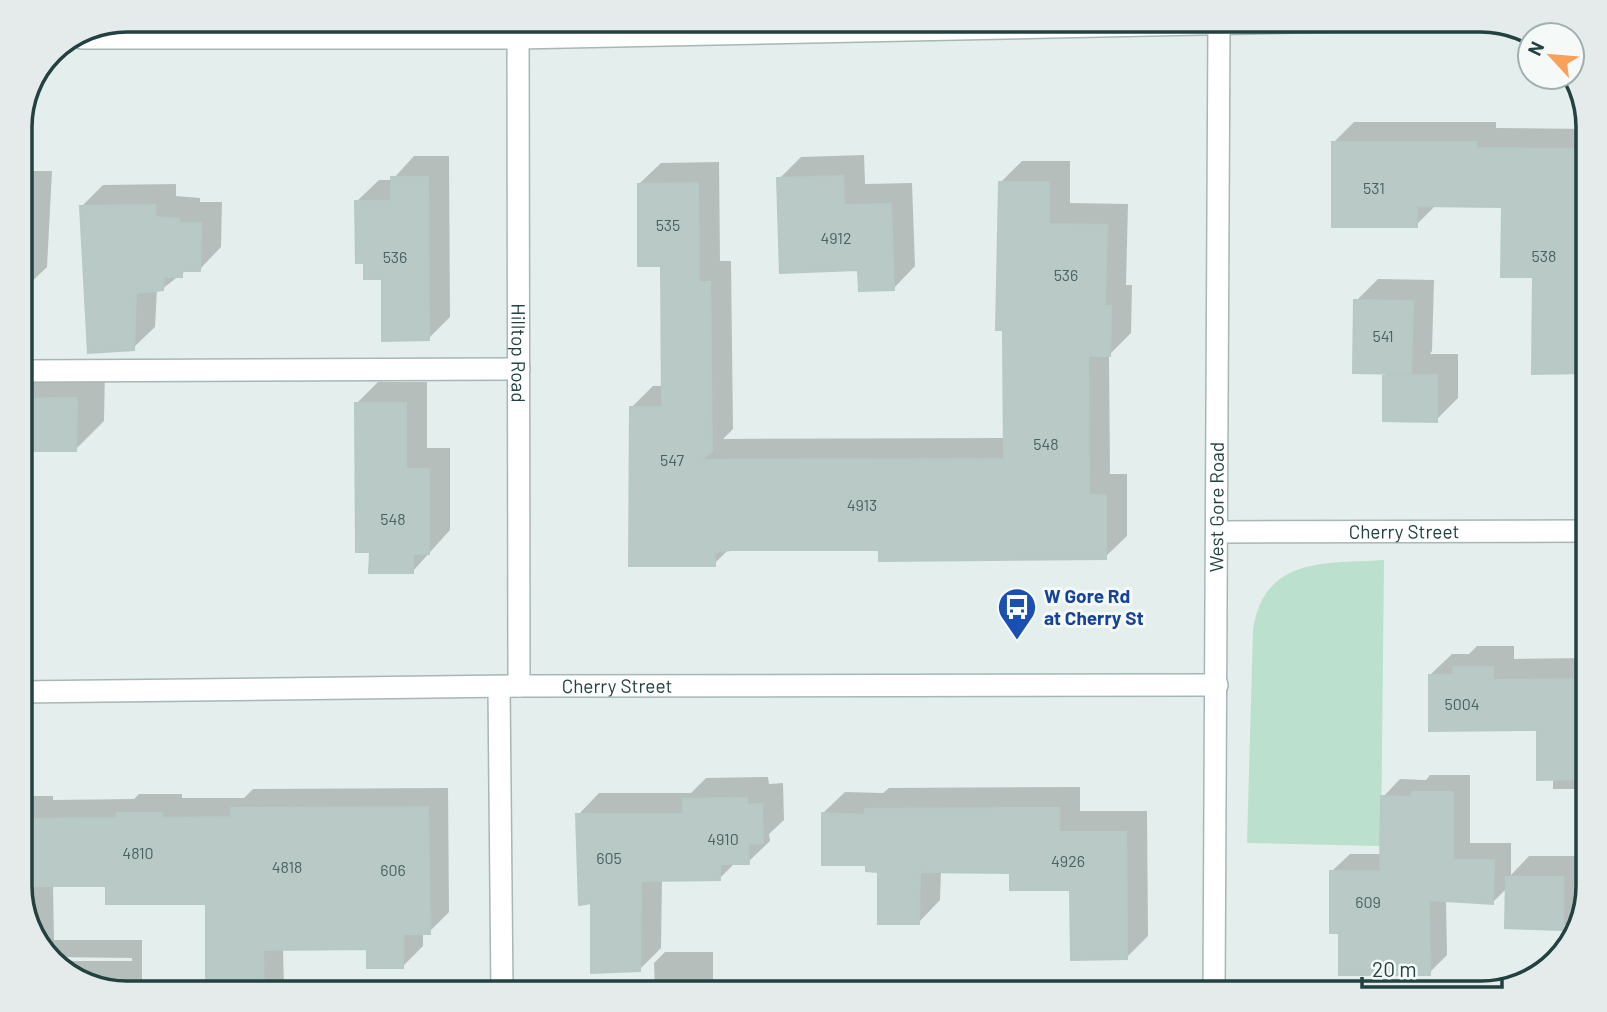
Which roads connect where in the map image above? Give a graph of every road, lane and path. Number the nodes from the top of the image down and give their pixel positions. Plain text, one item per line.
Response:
1 (421, 31) edge
2 (518, 31) edge
3 (1219, 31) edge
4 (94, 38) edge
5 (519, 369) junction
6 (32, 371) edge
7 (1576, 531) edge
8 (1218, 532) junction
9 (1217, 685) junction
10 (509, 686) junction
11 (32, 692) edge
12 (502, 981) edge
13 (1214, 981) edge

1 - 4 street
2 - 5 street, Hilltop Road
3 - 8 street, West Gore Road
5 - 6 street
5 - 10 street, Hilltop Road
7 - 8 street, Cherry Street
8 - 9 street, West Gore Road
9 - 10 street, Cherry Street
9 - 13 street, West Gore Road
10 - 11 street, Cherry Street
10 - 12 street, Hilltop Road

